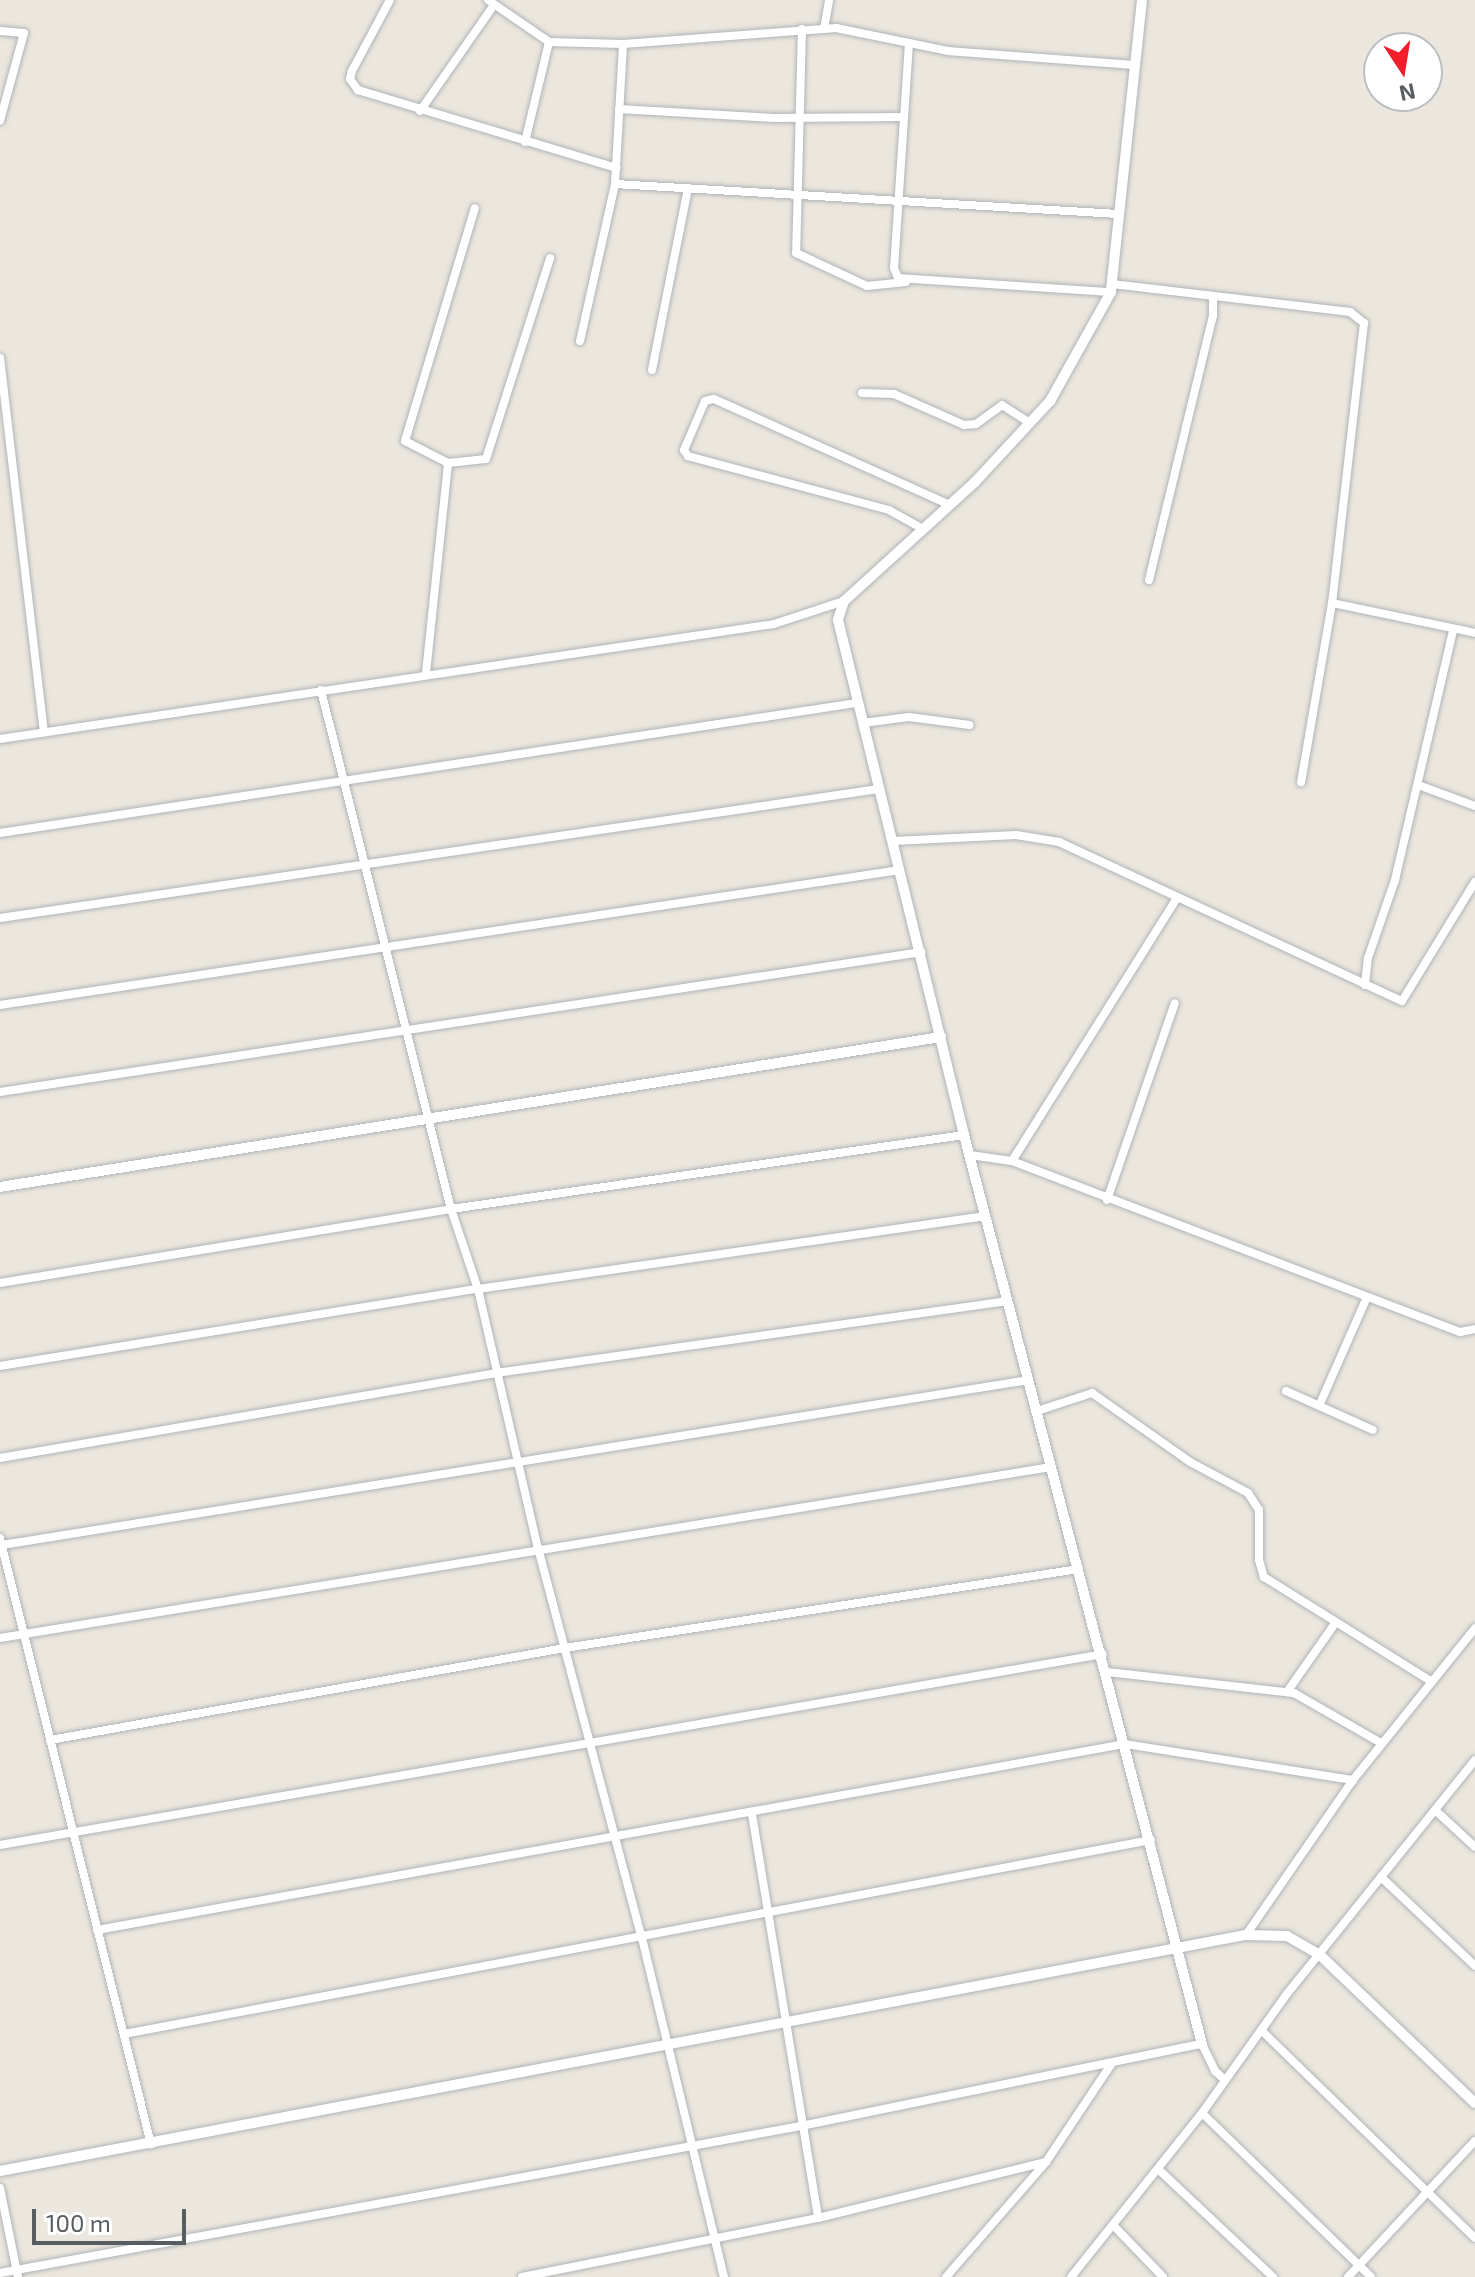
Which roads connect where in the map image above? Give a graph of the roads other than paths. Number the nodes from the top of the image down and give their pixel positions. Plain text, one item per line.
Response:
1 (390, 0) edge
2 (829, 0) edge
3 (1142, 0) edge
4 (491, 2) edge
5 (802, 29) junction
6 (824, 29) junction
7 (0, 31) edge
8 (549, 42) junction
9 (909, 43) junction
10 (623, 44) junction
11 (1133, 65) junction
12 (619, 109) junction
13 (420, 111) junction
14 (798, 117) junction
15 (904, 117) junction
16 (0, 121) edge
17 (525, 142) junction
18 (616, 168) junction
19 (615, 184) junction
20 (688, 189) junction
21 (795, 196) junction
22 (900, 199) junction
23 (475, 208) dead end
24 (1119, 214) junction
25 (550, 258) dead end
26 (906, 282) junction
27 (1112, 288) junction
28 (1213, 298) junction
29 (580, 341) dead end
30 (0, 358) edge
31 (652, 370) dead end
32 (862, 393) dead end
33 (1030, 423) junction
34 (448, 463) junction
35 (950, 505) junction
36 (923, 529) junction
37 (1149, 580) dead end
38 (844, 601) junction
39 (1332, 603) junction
40 (1453, 631) junction
41 (1475, 633) edge
42 (426, 673) junction
43 (321, 690) junction
44 (857, 703) junction
45 (863, 723) junction
46 (969, 725) dead end
47 (44, 732) junction
48 (0, 739) edge
49 (343, 778) junction
50 (1301, 782) dead end
51 (1418, 785) junction
52 (879, 789) junction
53 (1475, 806) edge
54 (0, 833) edge
55 (893, 841) junction
56 (365, 864) junction
57 (900, 870) junction
58 (1475, 882) edge
59 (1177, 898) junction
60 (0, 918) edge
61 (385, 944) junction
62 (921, 952) junction
63 (1365, 985) junction
64 (1175, 1003) dead end
65 (0, 1005) edge
66 (407, 1030) junction
67 (941, 1037) junction
68 (0, 1092) edge
69 (430, 1121) junction
70 (964, 1135) junction
71 (970, 1155) junction
72 (1012, 1161) junction
73 (0, 1187) edge
74 (1107, 1200) junction
75 (451, 1209) junction
76 (986, 1216) junction
77 (0, 1283) edge
78 (478, 1289) junction
79 (1367, 1297) junction
80 (1008, 1301) junction
81 (1475, 1329) edge
82 (0, 1366) edge
83 (496, 1373) junction
84 (1029, 1380) junction
85 (1286, 1391) dead end
86 (1319, 1406) junction
87 (1037, 1411) junction
88 (1373, 1430) dead end
89 (0, 1458) edge
90 (517, 1459) junction
91 (1051, 1467) junction
92 (1, 1541) edge
93 (538, 1548) junction
94 (1079, 1569) junction
95 (1336, 1622) junction
96 (1475, 1628) edge
97 (24, 1634) junction
98 (0, 1638) edge
99 (565, 1648) junction
100 (1104, 1654) junction
101 (1107, 1672) junction
102 (1429, 1680) junction
103 (1287, 1692) junction
104 (50, 1740) junction
105 (1381, 1743) junction
106 (1125, 1744) junction
107 (591, 1745) junction
108 (1475, 1760) edge
109 (1353, 1780) junction
110 (1435, 1810) junction
111 (752, 1814) junction
112 (74, 1834) junction
113 (612, 1839) junction
114 (1151, 1840) junction
115 (0, 1845) edge
116 (1475, 1847) edge
117 (1381, 1877) junction
118 (767, 1913) junction
119 (97, 1930) junction
120 (641, 1934) junction
121 (1246, 1935) junction
122 (1178, 1948) junction
123 (1320, 1955) junction
124 (1475, 1966) edge
125 (786, 2021) junction
126 (1261, 2030) junction
127 (124, 2034) junction
128 (667, 2043) junction
129 (1202, 2044) junction
130 (1112, 2063) junction
131 (1225, 2080) junction
132 (1475, 2103) edge
133 (1202, 2113) junction
134 (801, 2126) junction
135 (1475, 2141) edge
136 (151, 2144) junction
137 (691, 2145) junction
138 (1046, 2162) junction
139 (1158, 2169) junction
140 (0, 2171) edge
141 (0, 2188) edge
142 (1427, 2191) junction
143 (818, 2218) junction
144 (1113, 2225) junction
145 (1475, 2238) edge
146 (714, 2239) junction
147 (1359, 2266) junction
148 (0, 2273) edge
149 (17, 2273) edge
150 (522, 2277) edge
151 (724, 2277) edge
152 (946, 2277) edge
153 (1071, 2277) edge
154 (1163, 2277) edge
155 (1273, 2277) edge
156 (1348, 2277) edge
157 (1371, 2277) edge

1 - 13 street
2 - 6 street
3 - 11 street
4 - 8 street
4 - 13 street
5 - 6 street
5 - 10 street
5 - 14 street
6 - 9 street
7 - 16 street
8 - 10 street
8 - 17 street
9 - 11 street
9 - 15 street
10 - 12 street
11 - 24 street
12 - 14 street
12 - 18 street
13 - 17 street
14 - 15 street
14 - 21 street
15 - 22 street
17 - 18 street
18 - 19 street
19 - 20 street
19 - 29 street
20 - 21 street
20 - 31 street
21 - 22 street
21 - 26 street
22 - 24 street
22 - 26 street
23 - 34 street
24 - 27 street
25 - 34 street
26 - 27 street
27 - 28 street
27 - 33 street
28 - 37 street
28 - 39 street
30 - 47 street
32 - 33 street
33 - 35 street
34 - 42 street
35 - 36 street
35 - 36 street
36 - 38 street
38 - 42 street
38 - 44 street
39 - 40 street
39 - 50 street
40 - 41 street
40 - 51 street
42 - 43 street
43 - 47 street
43 - 49 street
44 - 45 street
44 - 49 street
45 - 46 street
45 - 52 street
47 - 48 street
49 - 54 street
49 - 56 street
51 - 53 street
51 - 63 street
52 - 55 street
52 - 56 street
55 - 57 street
55 - 59 street
56 - 60 street
56 - 61 street
57 - 61 street
57 - 62 street
58 - 63 street
59 - 63 street
59 - 72 street
61 - 65 street
61 - 66 street
62 - 66 street
62 - 67 street
64 - 74 street
66 - 68 street
66 - 69 street
67 - 69 street
67 - 70 street
69 - 73 street
69 - 75 street
70 - 71 street
70 - 75 street
71 - 72 street
71 - 76 street
72 - 74 street
74 - 79 street
75 - 77 street
75 - 78 street
76 - 78 street
76 - 80 street
78 - 82 street
78 - 83 street
79 - 81 street
79 - 86 street
80 - 83 street
80 - 84 street
83 - 89 street
83 - 90 street
84 - 87 street
84 - 90 street
85 - 86 street
86 - 88 street
87 - 91 street
87 - 95 street
90 - 92 street
90 - 93 street
91 - 93 street
91 - 94 street
92 - 97 street
93 - 97 street
93 - 99 street
94 - 99 street
94 - 100 street
95 - 102 street
95 - 103 street
96 - 102 street
97 - 98 street
97 - 104 street
99 - 104 street
99 - 107 street
100 - 101 street
100 - 107 street
101 - 103 street
101 - 106 street
102 - 105 street
103 - 105 street
104 - 112 street
105 - 109 street
106 - 109 street
106 - 111 street
106 - 114 street
107 - 112 street
107 - 113 street
108 - 110 street
109 - 121 street
110 - 116 street
110 - 117 street
111 - 113 street
111 - 118 street
112 - 115 street
112 - 119 street
113 - 119 street
113 - 120 street
114 - 118 street
114 - 122 street
117 - 123 street
117 - 124 street
118 - 120 street
118 - 125 street
119 - 127 street
120 - 127 street
120 - 128 street
121 - 122 street
121 - 123 street
122 - 125 street
122 - 129 street
123 - 126 street
123 - 132 street
125 - 128 street
125 - 134 street
126 - 131 street
126 - 142 street
127 - 136 street
128 - 136 street
128 - 137 street
129 - 130 street
129 - 131 street
130 - 134 street
130 - 138 street
131 - 133 street
133 - 139 street
133 - 147 street
134 - 137 street
134 - 143 street
135 - 142 street
136 - 140 street
137 - 146 street
137 - 149 street
138 - 143 street
138 - 152 street
139 - 144 street
139 - 155 street
141 - 149 street
142 - 145 street
142 - 147 street
143 - 146 street
144 - 153 street
144 - 154 street
146 - 150 street
146 - 151 street
147 - 156 street
147 - 157 street
148 - 149 street

